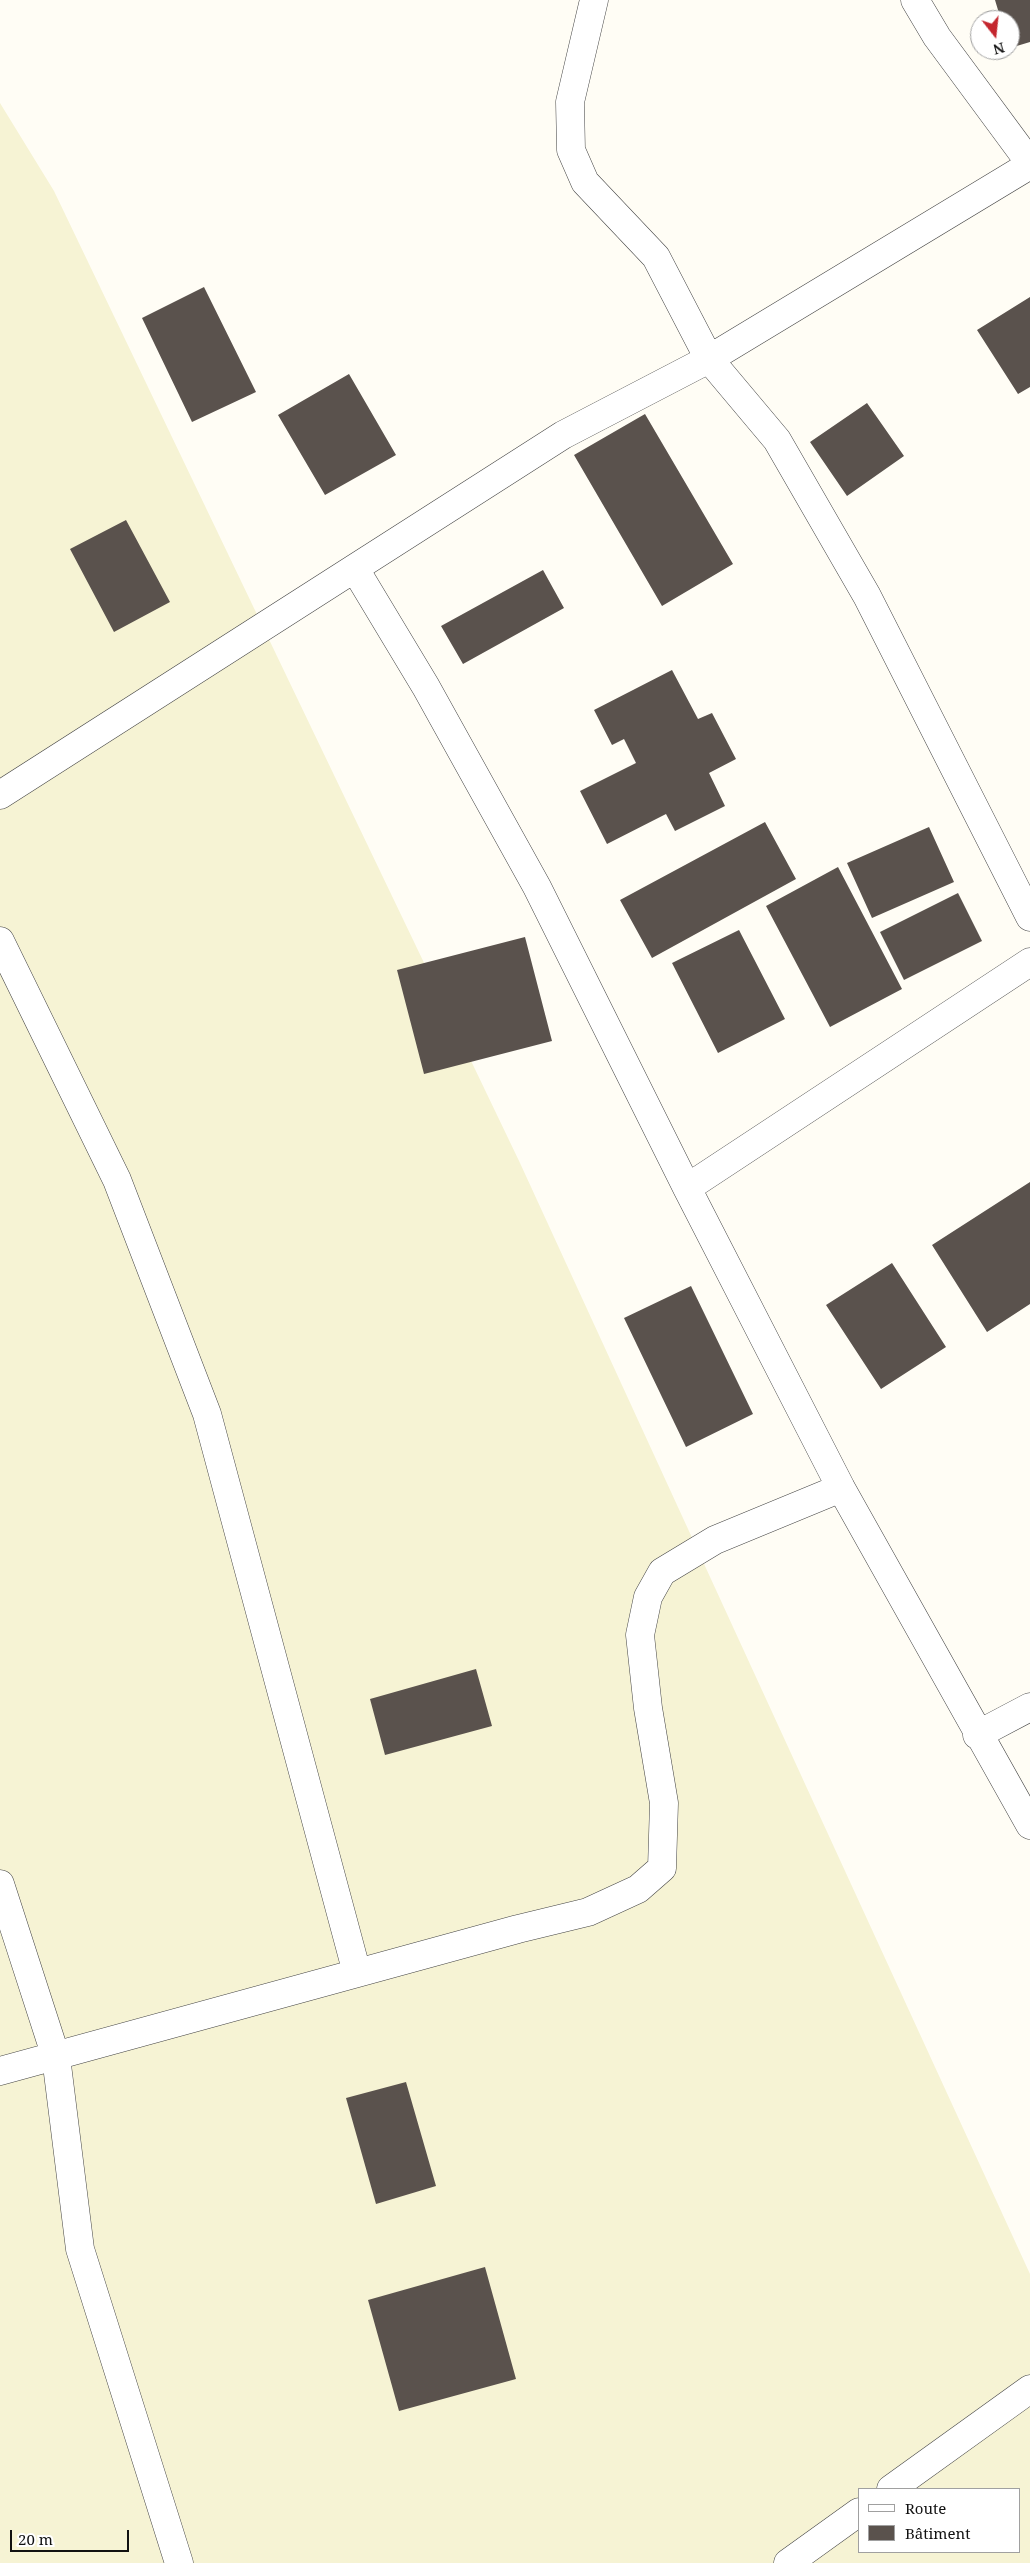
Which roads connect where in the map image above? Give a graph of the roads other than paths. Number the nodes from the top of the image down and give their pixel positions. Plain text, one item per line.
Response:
1 (594, 0) edge
2 (915, 0) edge
3 (1030, 164) edge
4 (709, 359) junction
5 (355, 569) junction
6 (0, 795) edge
7 (1030, 917) edge
8 (0, 941) edge
9 (1030, 962) edge
10 (687, 1188) junction
11 (841, 1488) junction
12 (1030, 1707) edge
13 (977, 1735) junction
14 (1030, 1825) edge
15 (0, 1884) edge
16 (357, 1973) junction
17 (56, 2057) junction
18 (0, 2071) edge
19 (1030, 2389) edge
20 (892, 2488) edge
21 (858, 2513) edge
22 (179, 2563) edge
23 (788, 2563) edge

1 - 4 street
2 - 3 street
3 - 4 street
4 - 5 street
4 - 7 street
5 - 6 street
5 - 10 street
8 - 16 street
9 - 10 street
10 - 11 street
11 - 13 street
11 - 16 street
12 - 13 street
13 - 14 street
15 - 17 street
16 - 17 street
17 - 18 street
17 - 22 street
19 - 20 street
21 - 23 street

